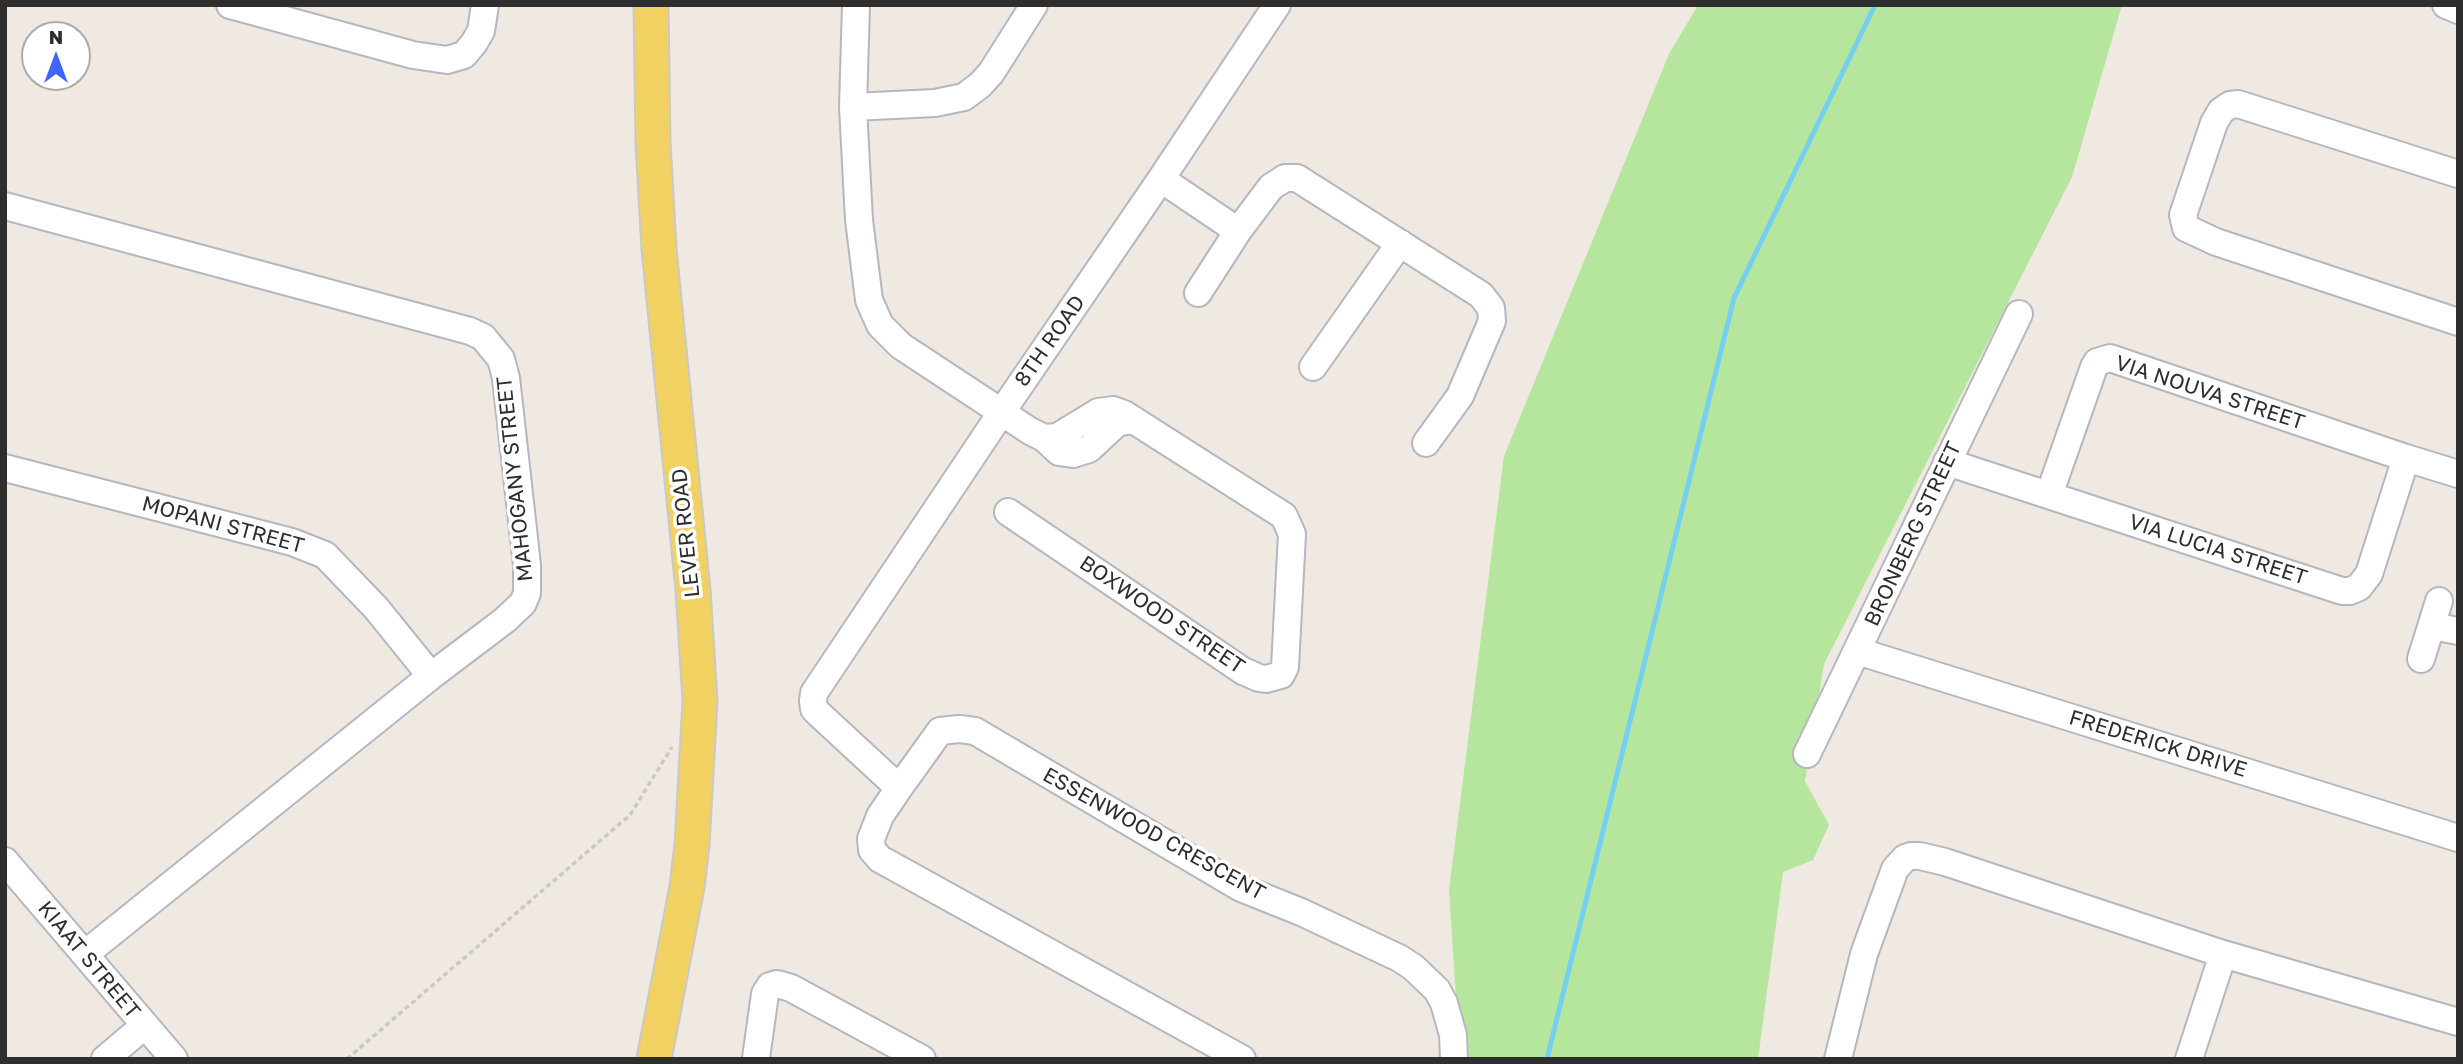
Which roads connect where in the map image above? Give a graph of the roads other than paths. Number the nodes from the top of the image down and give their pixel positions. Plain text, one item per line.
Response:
1 (230, 5) edge
2 (485, 5) edge
3 (651, 5) edge
4 (665, 5) edge
5 (856, 5) edge
6 (1034, 5) edge
7 (1277, 5) edge
8 (2446, 5) edge
9 (2458, 10) edge
10 (853, 107) junction
11 (2458, 174) edge
12 (1161, 179) junction
13 (5, 206) edge
14 (1238, 231) junction
15 (1400, 243) junction
16 (1198, 293) dead end
17 (2019, 314) dead end
18 (2458, 322) edge
19 (1313, 368) dead end
20 (1001, 413) junction
21 (1426, 443) dead end
22 (2406, 458) junction
23 (1947, 462) junction
24 (5, 468) edge
25 (2458, 474) edge
26 (2049, 495) junction
27 (1008, 512) dead end
28 (2458, 631) edge
29 (1857, 651) junction
30 (2421, 659) dead end
31 (431, 676) junction
32 (1807, 754) dead end
33 (899, 788) junction
34 (2458, 838) edge
35 (5, 861) edge
36 (85, 954) junction
37 (2223, 954) junction
38 (2458, 1023) edge
39 (144, 1026) junction
40 (658, 1057) edge
41 (757, 1058) edge
42 (105, 1059) edge
43 (174, 1059) edge
44 (922, 1059) edge
45 (1242, 1059) edge
46 (1454, 1059) edge
47 (1838, 1059) edge
48 (2189, 1059) edge

1 - 2 street
3 - 40 main road, LEVER ROAD
4 - 40 main road, LEVER ROAD
5 - 10 street, BOXWOOD STREET
6 - 10 street
7 - 12 street, 8TH ROAD
8 - 9 street
10 - 20 street, BOXWOOD STREET
11 - 18 street
12 - 14 street
12 - 20 street, 8TH ROAD
13 - 31 street, MAHOGANY STREET
14 - 15 street
14 - 16 street
15 - 19 street
15 - 21 street
17 - 23 street, BRONBERG STREET
20 - 27 street, BOXWOOD STREET
20 - 33 street, 8TH ROAD
22 - 25 street, VIA NOUVA STREET
22 - 26 street, VIA LUCIA STREET
22 - 26 street, VIA NOUVA STREET
23 - 26 street, VIA LUCIA STREET
23 - 29 street, BRONBERG STREET
24 - 31 street, MOPANI STREET
28 - 30 street
29 - 32 street, BRONBERG STREET
29 - 34 street, FREDERICK DRIVE
31 - 36 street, MAHOGANY STREET
33 - 45 street, ESSENWOOD CRESCENT
33 - 46 street, ESSENWOOD CRESCENT
35 - 36 street, KIAAT STREET
36 - 39 street, KIAAT STREET
37 - 38 street
37 - 47 street
37 - 48 street
39 - 42 street
39 - 43 street, KIAAT STREET
41 - 44 street

